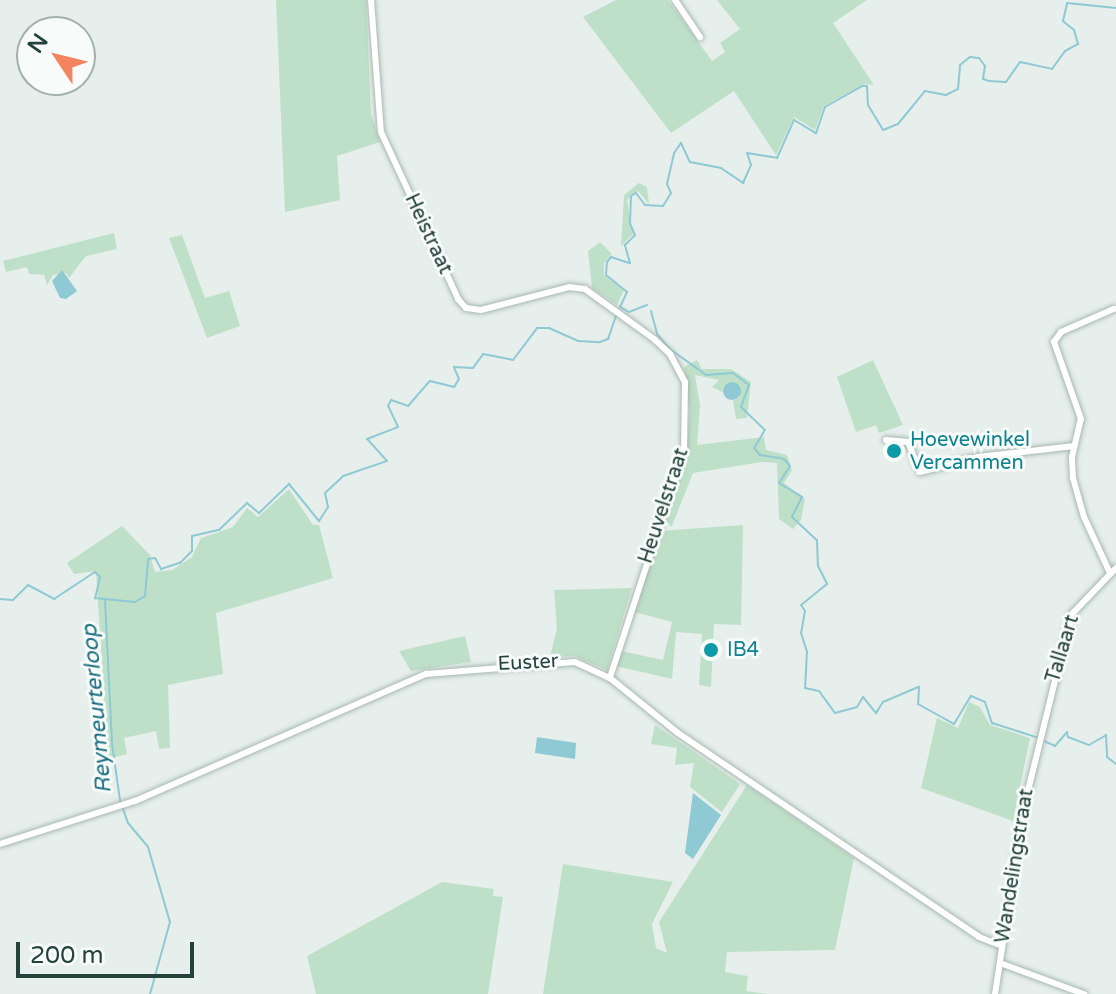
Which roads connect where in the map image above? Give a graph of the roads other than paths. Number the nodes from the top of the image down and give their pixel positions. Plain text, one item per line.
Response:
1 (371, 0) edge
2 (675, 0) edge
3 (700, 37) dead end
4 (1114, 309) dead end
5 (618, 311) joint
6 (886, 440) dead end
7 (1074, 446) junction
8 (1113, 571) edge
9 (610, 678) junction
10 (1038, 738) joint
11 (0, 844) edge
12 (1002, 946) junction
13 (1000, 963) junction
14 (995, 994) edge
15 (1084, 994) edge

1 - 5 street, Heistraat
2 - 3 street
4 - 7 street, Tallaart
5 - 9 street, Heuvelstraat
6 - 7 street
7 - 8 street, Tallaart
8 - 10 street, Tallaart
9 - 11 street, Euster
9 - 12 street, Euster
10 - 12 street, Wandelingstraat
12 - 13 street, Wandelingstraat
13 - 14 street, Wandelingstraat
13 - 15 street

